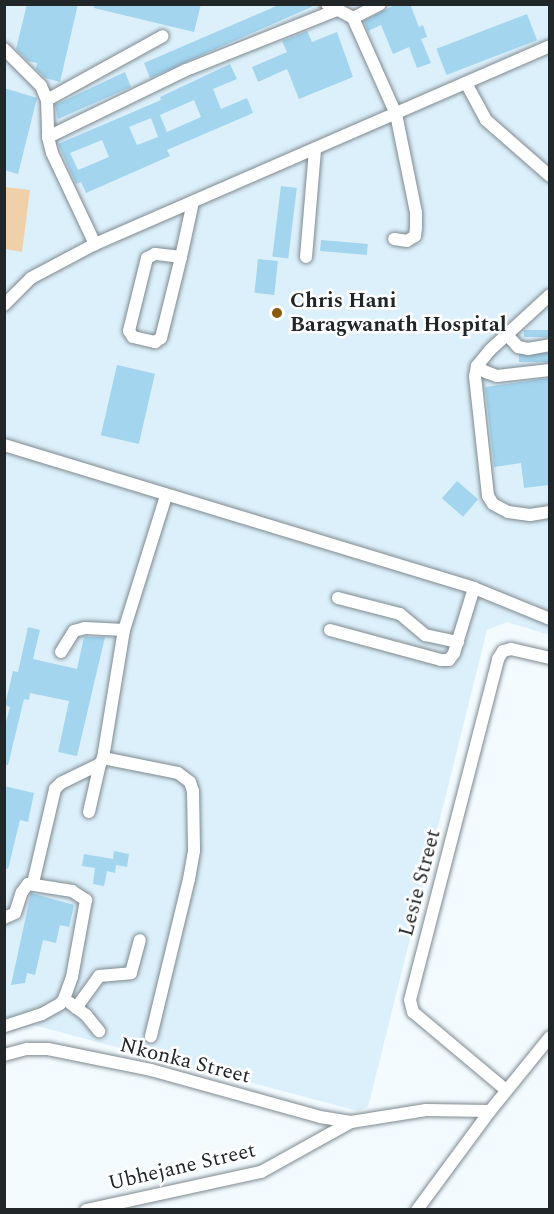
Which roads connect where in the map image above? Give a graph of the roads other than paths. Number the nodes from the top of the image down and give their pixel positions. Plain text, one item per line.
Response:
1 (380, 4) edge
2 (332, 7) edge
3 (353, 18) junction
4 (163, 36) dead end
5 (549, 46) edge
6 (4, 49) edge
7 (466, 83) junction
8 (47, 100) junction
9 (396, 114) junction
10 (48, 137) junction
11 (315, 149) junction
12 (549, 176) edge
13 (194, 202) junction
14 (394, 239) dead end
15 (95, 244) junction
16 (181, 257) junction
17 (306, 257) dead end
18 (549, 295) edge
19 (4, 305) edge
20 (507, 335) junction
21 (549, 345) edge
22 (477, 366) junction
23 (549, 370) edge
24 (4, 445) edge
25 (166, 496) junction
26 (549, 512) edge
27 (474, 588) junction
28 (339, 598) dead end
29 (549, 618) edge
30 (124, 630) junction
31 (330, 630) dead end
32 (458, 642) junction
33 (61, 652) dead end
34 (549, 658) edge
35 (101, 761) junction
36 (89, 812) dead end
37 (33, 883) junction
38 (4, 918) edge
39 (140, 940) dead end
40 (64, 999) junction
41 (76, 1008) junction
42 (4, 1026) edge
43 (99, 1031) dead end
44 (151, 1036) dead end
45 (549, 1037) edge
46 (6, 1055) edge
47 (506, 1090) junction
48 (490, 1111) junction
49 (351, 1122) junction
50 (86, 1209) edge
51 (417, 1209) edge

1 - 3 street
2 - 3 street
2 - 10 street
3 - 9 street
4 - 8 street
5 - 7 street
6 - 8 street
7 - 9 street
7 - 12 street
8 - 10 street
9 - 11 street
9 - 14 street
10 - 15 street
11 - 13 street
11 - 17 street
13 - 15 street
13 - 16 street
15 - 19 street
16 - 16 street
18 - 20 street
20 - 21 street
20 - 22 street
22 - 23 street
22 - 26 street
24 - 25 street
25 - 27 street
25 - 30 street
27 - 29 street
27 - 32 street
28 - 32 street
30 - 33 street
30 - 35 street
31 - 32 street
34 - 47 street, Lesie Street
35 - 36 street
35 - 37 street
35 - 44 street
37 - 38 street
37 - 40 street
39 - 41 street
40 - 41 street
40 - 42 street
41 - 43 street
45 - 47 street
46 - 49 street, Nkonka Street
47 - 48 street
48 - 49 street, Ubhejane Street
48 - 51 street
49 - 50 street, Ubhejane Street

